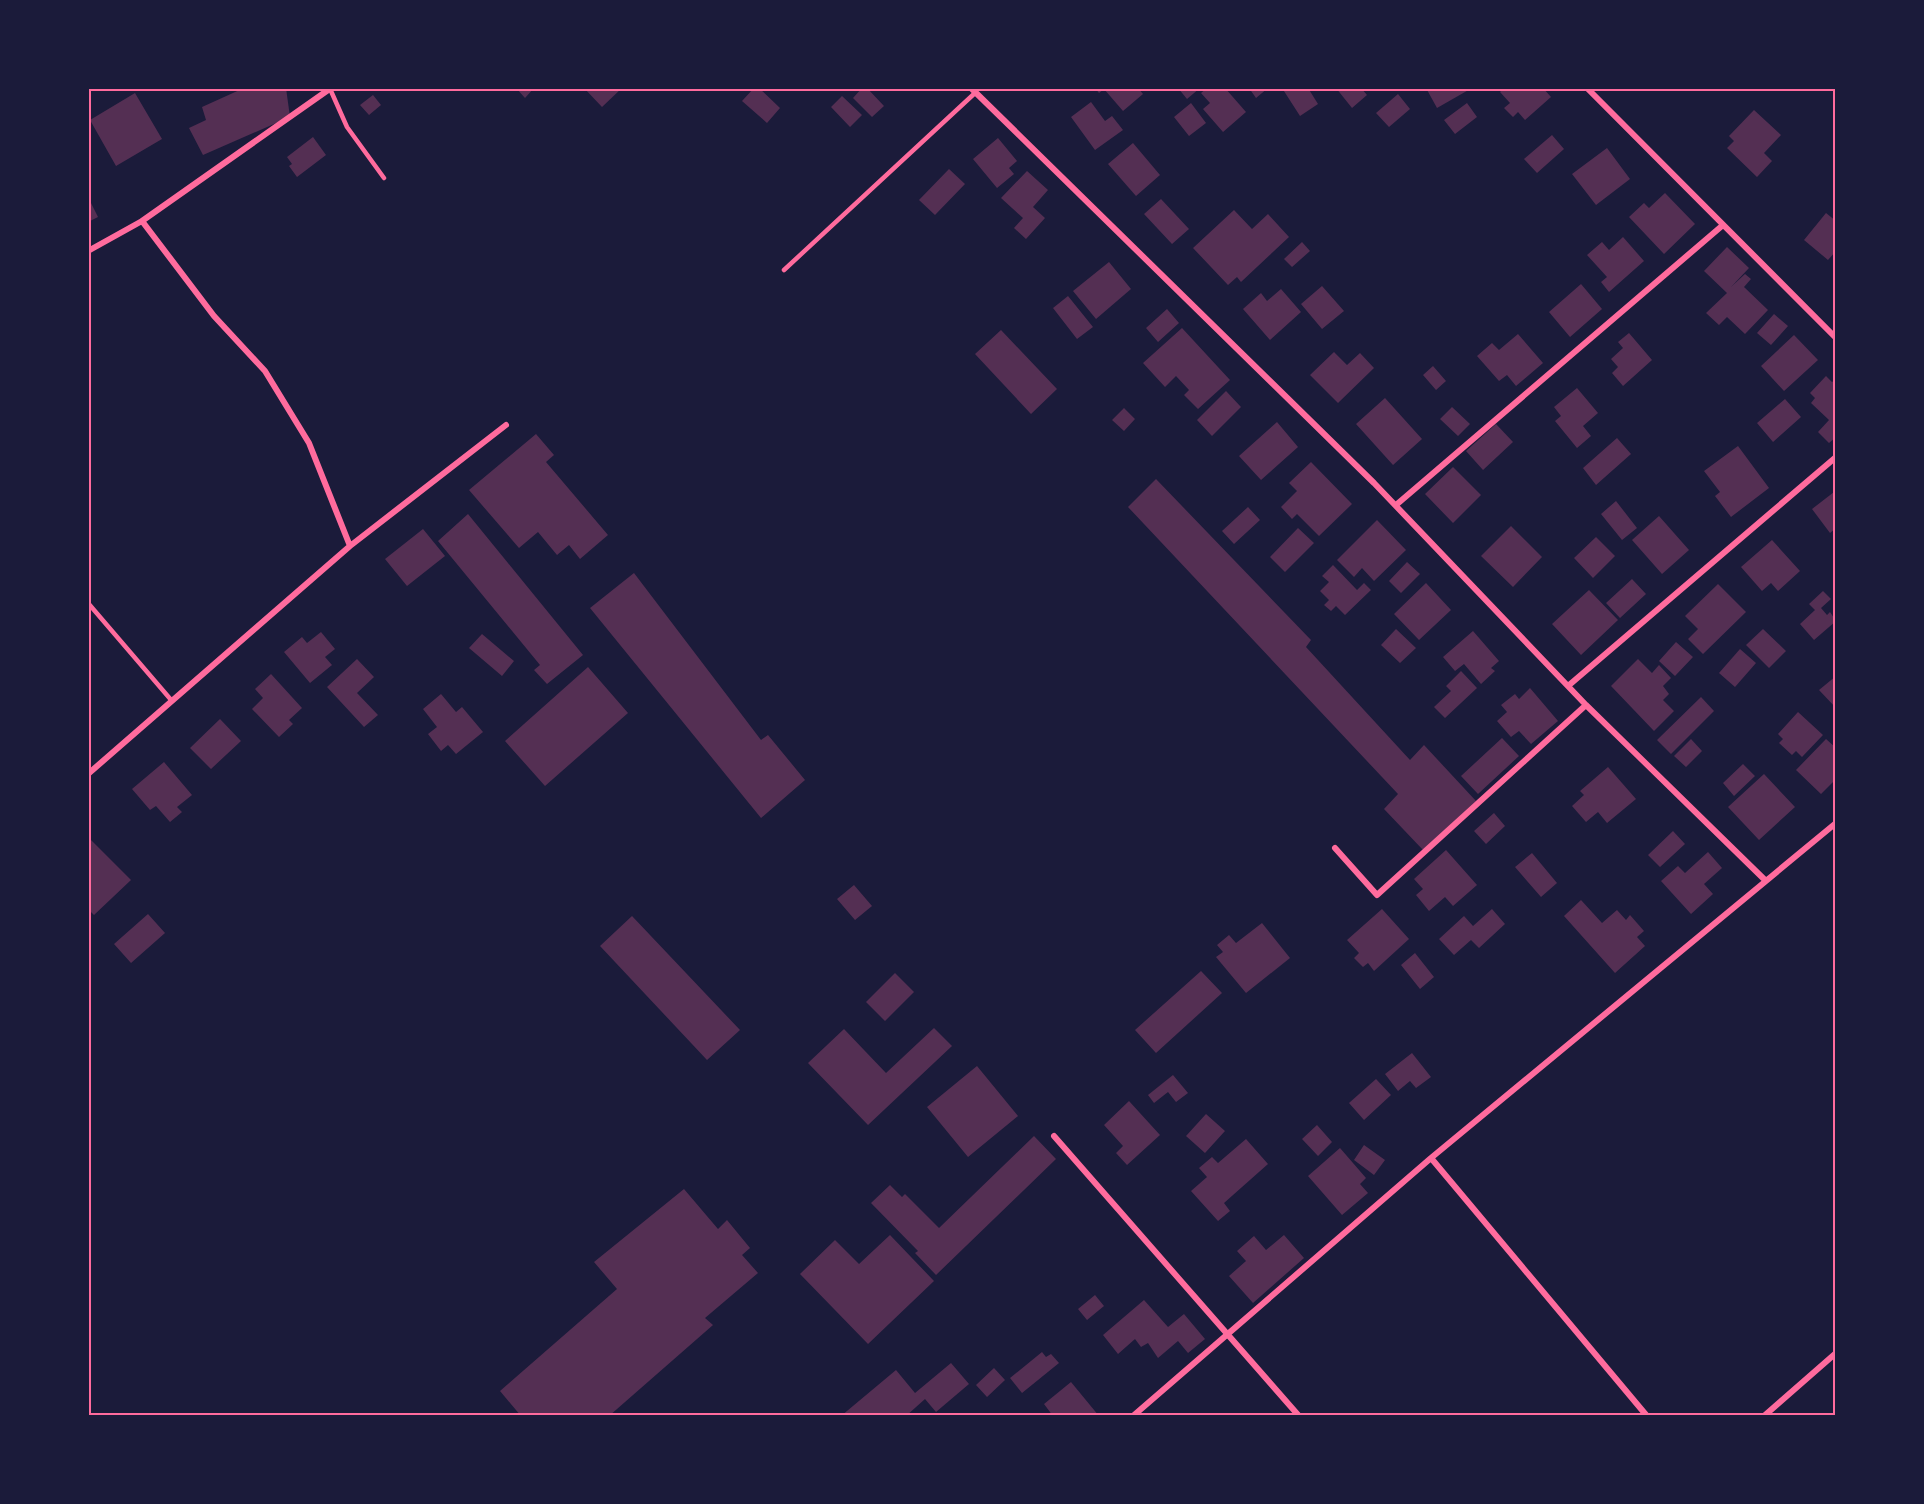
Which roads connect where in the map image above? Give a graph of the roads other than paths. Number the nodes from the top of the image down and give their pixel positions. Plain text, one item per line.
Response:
1 (1587, 88) edge
2 (331, 90) edge
3 (973, 91) edge
4 (384, 178) dead end
5 (142, 221) junction
6 (1723, 225) junction
7 (88, 251) edge
8 (784, 270) dead end
9 (1836, 338) edge
10 (506, 425) dead end
11 (1836, 457) edge
12 (1396, 505) junction
13 (350, 546) junction
14 (88, 603) edge
15 (1568, 686) junction
16 (172, 701) junction
17 (1586, 705) junction
18 (88, 774) edge
19 (1836, 823) edge
20 (1335, 848) dead end
21 (1766, 882) junction
22 (1054, 1136) dead end
23 (1431, 1158) junction
24 (1228, 1333) junction
25 (1836, 1353) edge
26 (1132, 1416) edge
27 (1299, 1416) edge
28 (1647, 1416) edge
29 (1764, 1416) edge

1 - 6 street
2 - 4 lane
2 - 5 street
3 - 8 lane
3 - 12 street
5 - 7 street
5 - 13 street
6 - 9 street
6 - 12 street
10 - 13 street
11 - 15 street
12 - 15 street
13 - 16 street
14 - 16 lane
15 - 17 street
16 - 18 street
17 - 20 street
17 - 21 street
19 - 21 street
21 - 23 street
22 - 24 street
23 - 24 street
23 - 28 street
24 - 26 street
24 - 27 street
25 - 29 street

